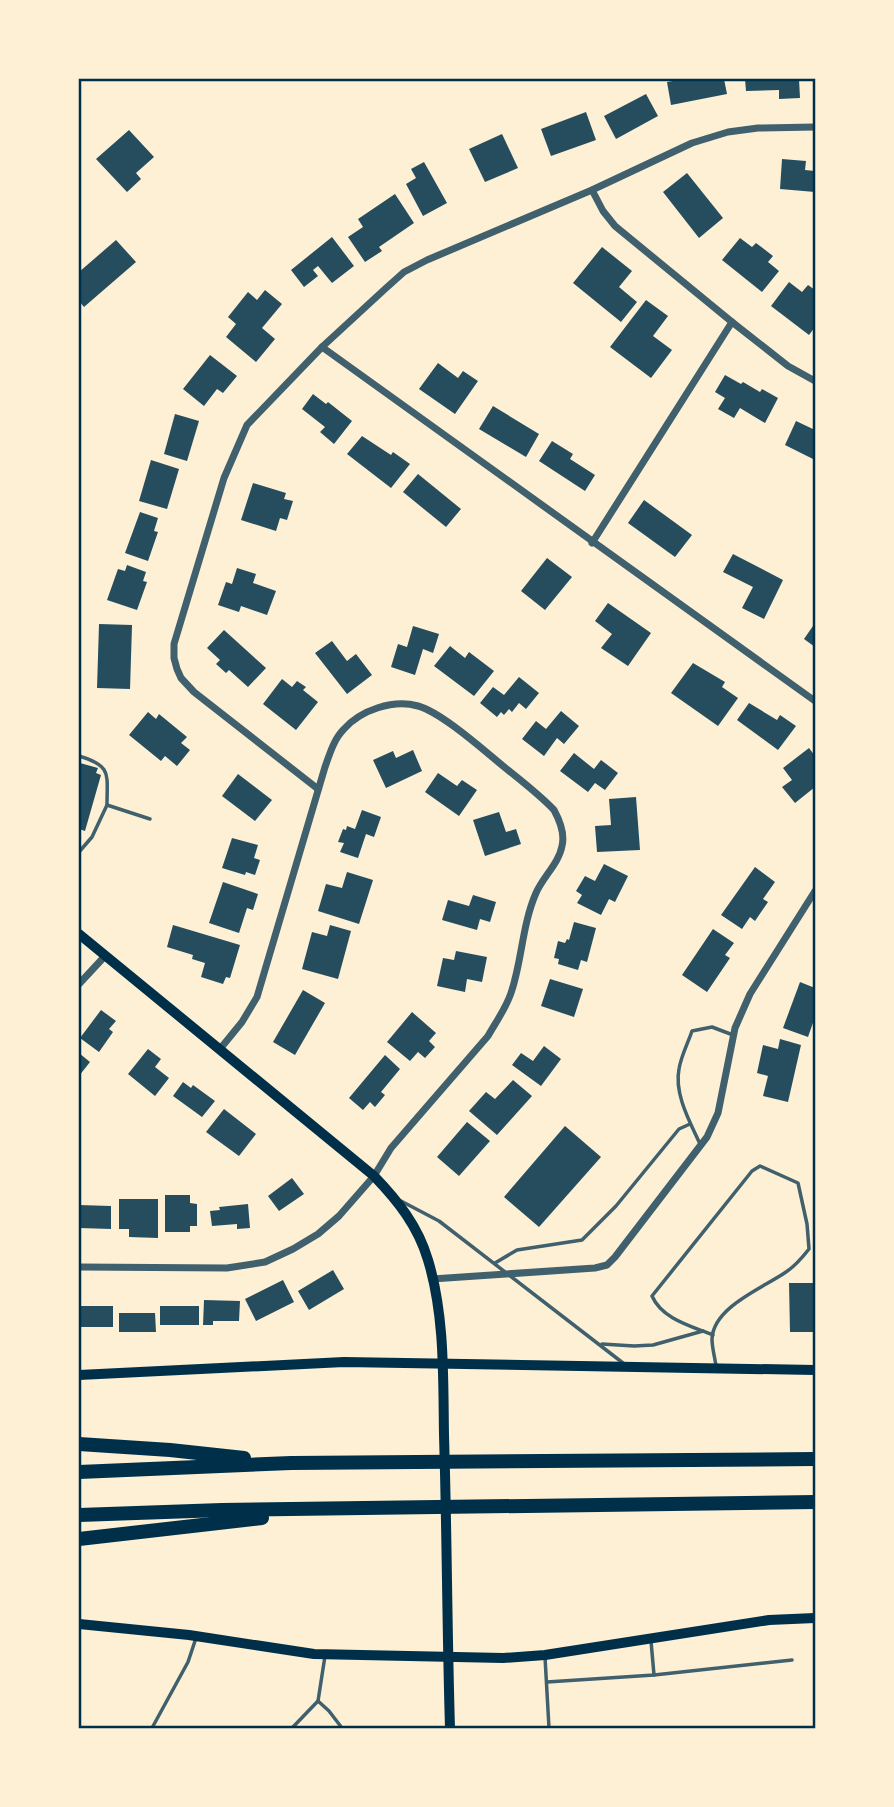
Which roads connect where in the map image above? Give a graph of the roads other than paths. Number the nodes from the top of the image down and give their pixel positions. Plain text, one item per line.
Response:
1 (815, 127) edge
2 (592, 190) junction
3 (732, 322) junction
4 (322, 347) junction
5 (815, 381) edge
6 (592, 543) junction
7 (815, 701) edge
8 (79, 756) edge
9 (318, 789) junction
10 (107, 805) junction
11 (150, 819) dead end
12 (79, 852) edge
13 (815, 891) edge
14 (79, 934) edge
15 (105, 956) junction
16 (79, 984) edge
17 (733, 1035) junction
18 (219, 1049) junction
19 (690, 1124) junction
20 (701, 1145) junction
21 (374, 1176) junction
22 (396, 1198) junction
23 (495, 1263) junction
24 (79, 1267) edge
25 (508, 1273) junction
26 (432, 1279) junction
27 (703, 1331) junction
28 (713, 1335) junction
29 (600, 1344) junction
30 (442, 1362) junction
31 (628, 1366) junction
32 (717, 1368) junction
33 (815, 1370) edge
34 (79, 1375) edge
35 (79, 1444) edge
36 (815, 1460) edge
37 (290, 1463) junction
38 (79, 1472) edge
39 (815, 1502) edge
40 (348, 1510) junction
41 (79, 1515) edge
42 (79, 1539) edge
43 (815, 1618) edge
44 (79, 1624) edge
45 (197, 1636) junction
46 (651, 1638) junction
47 (325, 1654) junction
48 (545, 1655) junction
49 (447, 1657) junction
50 (792, 1660) dead end
51 (654, 1675) junction
52 (547, 1682) junction
53 (318, 1700) junction
54 (152, 1728) edge
55 (292, 1728) edge
56 (342, 1728) edge
57 (450, 1728) edge
58 (549, 1728) edge

1 - 2 street
2 - 3 street
2 - 4 street
3 - 5 street
3 - 6 street
4 - 6 street
4 - 9 street
6 - 7 street
8 - 10 lane
9 - 18 street
9 - 21 street
10 - 11 lane
10 - 12 lane
13 - 17 street
14 - 15 main road
15 - 16 street
15 - 18 main road
17 - 19 lane
17 - 20 street
18 - 21 main road
19 - 20 lane
19 - 23 lane
20 - 25 street
21 - 22 main road
21 - 24 street
22 - 23 lane
22 - 26 main road
23 - 25 lane
25 - 26 street
25 - 29 lane
26 - 30 main road
27 - 28 lane
27 - 28 lane
27 - 29 lane
28 - 32 lane
29 - 31 lane
30 - 31 main road
30 - 34 main road
30 - 49 main road
31 - 32 main road
32 - 33 main road
35 - 37 highway
36 - 37 highway
37 - 38 highway
39 - 40 highway
40 - 41 highway
40 - 42 highway
43 - 46 main road
44 - 45 main road
45 - 47 main road
45 - 54 lane
46 - 48 main road
46 - 51 lane
47 - 49 main road
47 - 53 lane
48 - 49 main road
48 - 52 lane
49 - 57 main road
50 - 51 lane
51 - 52 lane
52 - 58 lane
53 - 55 lane
53 - 56 lane

